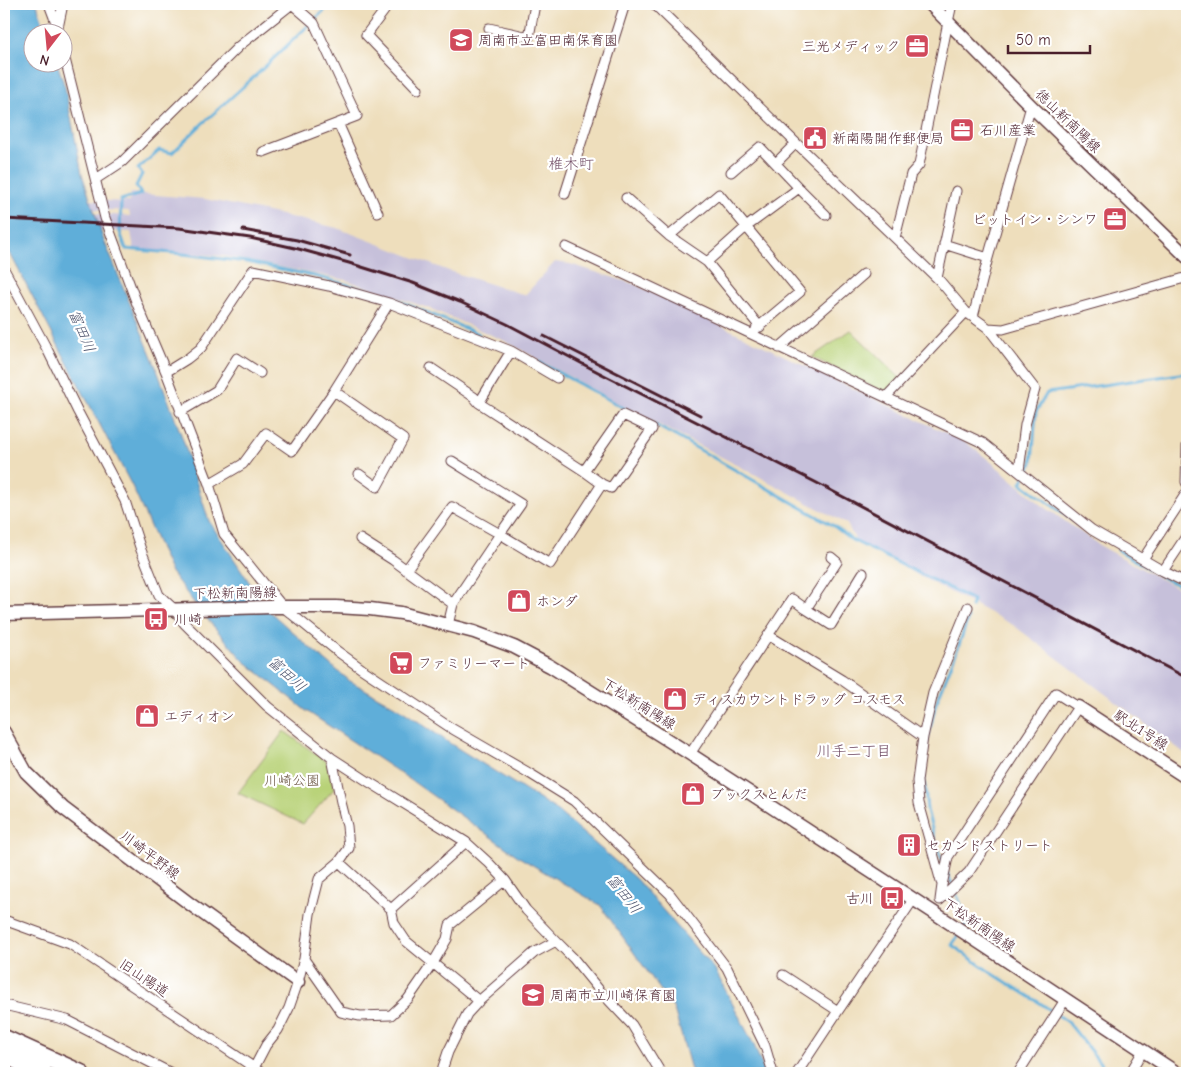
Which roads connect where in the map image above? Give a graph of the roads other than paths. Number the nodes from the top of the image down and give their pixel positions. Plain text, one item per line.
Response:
1 (49, 4) edge
2 (63, 4) edge
3 (292, 4) edge
4 (377, 4) edge
5 (535, 4) edge
6 (625, 4) edge
7 (654, 4) edge
8 (930, 4) edge
9 (952, 4) edge
10 (55, 22) edge
11 (60, 22) edge
12 (948, 22) junction
13 (490, 28) dead end
14 (68, 72) edge
15 (418, 88) dead end
16 (1031, 106) junction
17 (338, 123) junction
18 (796, 143) junction
19 (263, 152) dead end
20 (776, 163) junction
21 (731, 172) dead end
22 (96, 179) junction
23 (799, 188) junction
24 (956, 191) dead end
25 (564, 194) dead end
26 (626, 198) dead end
27 (378, 213) dead end
28 (826, 215) dead end
29 (746, 227) junction
30 (669, 236) junction
31 (896, 238) junction
32 (944, 244) junction
33 (566, 247) dead end
34 (1187, 257) edge
35 (988, 258) junction
36 (706, 262) junction
37 (4, 271) edge
38 (864, 274) dead end
39 (937, 278) junction
40 (1187, 278) edge
41 (389, 303) junction
42 (970, 314) junction
43 (760, 327) junction
44 (988, 328) junction
45 (751, 334) junction
46 (779, 348) junction
47 (511, 351) junction
48 (431, 368) dead end
49 (166, 372) junction
50 (260, 373) dead end
51 (557, 378) dead end
52 (334, 392) junction
53 (886, 398) junction
54 (479, 403) junction
55 (180, 412) junction
56 (1187, 446) edge
57 (452, 461) dead end
58 (584, 471) junction
59 (1019, 471) junction
60 (359, 474) dead end
61 (209, 484) junction
62 (602, 484) junction
63 (1187, 484) edge
64 (1187, 492) edge
65 (500, 534) junction
66 (1187, 535) edge
67 (360, 539) dead end
68 (832, 557) dead end
69 (1143, 559) junction
70 (406, 570) junction
71 (1163, 572) junction
72 (863, 573) dead end
73 (1187, 582) edge
74 (453, 604) junction
75 (277, 607) junction
76 (968, 607) dead end
77 (179, 609) junction
78 (806, 609) junction
79 (4, 614) edge
80 (448, 625) junction
81 (768, 635) junction
82 (1078, 707) junction
83 (4, 732) edge
84 (922, 737) junction
85 (690, 754) junction
86 (332, 758) junction
87 (1187, 778) edge
88 (466, 842) junction
89 (339, 862) junction
90 (505, 880) junction
91 (942, 885) junction
92 (913, 900) junction
93 (940, 900) junction
94 (391, 909) junction
95 (933, 912) junction
96 (4, 920) edge
97 (556, 942) junction
98 (304, 959) junction
99 (433, 963) junction
100 (783, 975) dead end
101 (298, 982) junction
102 (479, 1000) junction
103 (1065, 1000) junction
104 (4, 1005) edge
105 (838, 1011) junction
106 (4, 1038) edge
107 (1143, 1051) junction
108 (4, 1055) edge
109 (258, 1071) edge
110 (44, 1073) edge
111 (81, 1073) edge
112 (171, 1073) edge
113 (441, 1073) edge
114 (661, 1073) edge
115 (773, 1073) edge
116 (799, 1073) edge
117 (1018, 1073) edge
118 (1130, 1073) edge
119 (1176, 1073) edge

1 - 10 street
2 - 11 street
3 - 17 street
3 - 22 street
4 - 15 street
5 - 13 street
6 - 25 street
7 - 18 street
8 - 12 main road, 徳山新南陽線
9 - 12 street
12 - 16 main road, 徳山新南陽線
12 - 31 street
14 - 22 street
16 - 34 main road, 徳山新南陽線
16 - 35 street
17 - 19 street
17 - 27 street
18 - 20 street
18 - 31 street
20 - 21 street
20 - 23 street
22 - 49 street
23 - 28 street
23 - 29 street
24 - 32 street
26 - 30 street
29 - 30 street
29 - 36 street
29 - 43 street
30 - 36 street
31 - 39 street
32 - 35 street
32 - 39 street
33 - 45 street
35 - 42 street
36 - 43 street
37 - 77 street
38 - 46 street
39 - 42 street
40 - 44 street
41 - 47 street
41 - 49 street
41 - 52 street
42 - 44 street
42 - 53 street
43 - 45 street
44 - 59 street
45 - 46 street
46 - 53 street
47 - 51 street
47 - 54 street
48 - 54 street
49 - 55 street
50 - 55 street
52 - 60 street
52 - 61 street
53 - 59 street
54 - 58 street
55 - 61 street
56 - 63 street
57 - 65 street
58 - 62 street
58 - 62 street
59 - 69 street
61 - 75 street
62 - 65 street
64 - 69 street
65 - 70 street
65 - 74 street
66 - 71 street
67 - 70 street
68 - 78 street
69 - 71 street
70 - 74 street
71 - 73 street
72 - 78 street
74 - 80 street
75 - 77 main road, 下松新南陽線
75 - 80 main road, 下松新南陽線
75 - 115 street
76 - 84 street
77 - 79 main road, 下松新南陽線
77 - 86 street
78 - 81 street
80 - 85 main road, 下松新南陽線
81 - 84 street
81 - 85 street
82 - 87 main road, 駅北1号線
82 - 91 street
82 - 93 street
83 - 101 main road, 川崎平野線
84 - 91 street
85 - 92 main road, 下松新南陽線
86 - 88 street
86 - 89 street
88 - 90 street
88 - 94 street
89 - 94 street
89 - 98 street
90 - 97 street
90 - 99 street
91 - 93 street
92 - 95 main road, 下松新南陽線
92 - 105 street
93 - 95 main road
94 - 99 street
95 - 103 main road, 下松新南陽線
96 - 109 street, 旧山陽道
97 - 102 street
97 - 114 street
98 - 99 street
98 - 101 street
99 - 102 street
100 - 105 street
101 - 109 street
102 - 113 street
103 - 107 main road, 下松新南陽線
103 - 117 street
104 - 112 street
105 - 116 street
106 - 111 highway
107 - 118 street
107 - 119 main road, 下松新南陽線
108 - 110 highway

